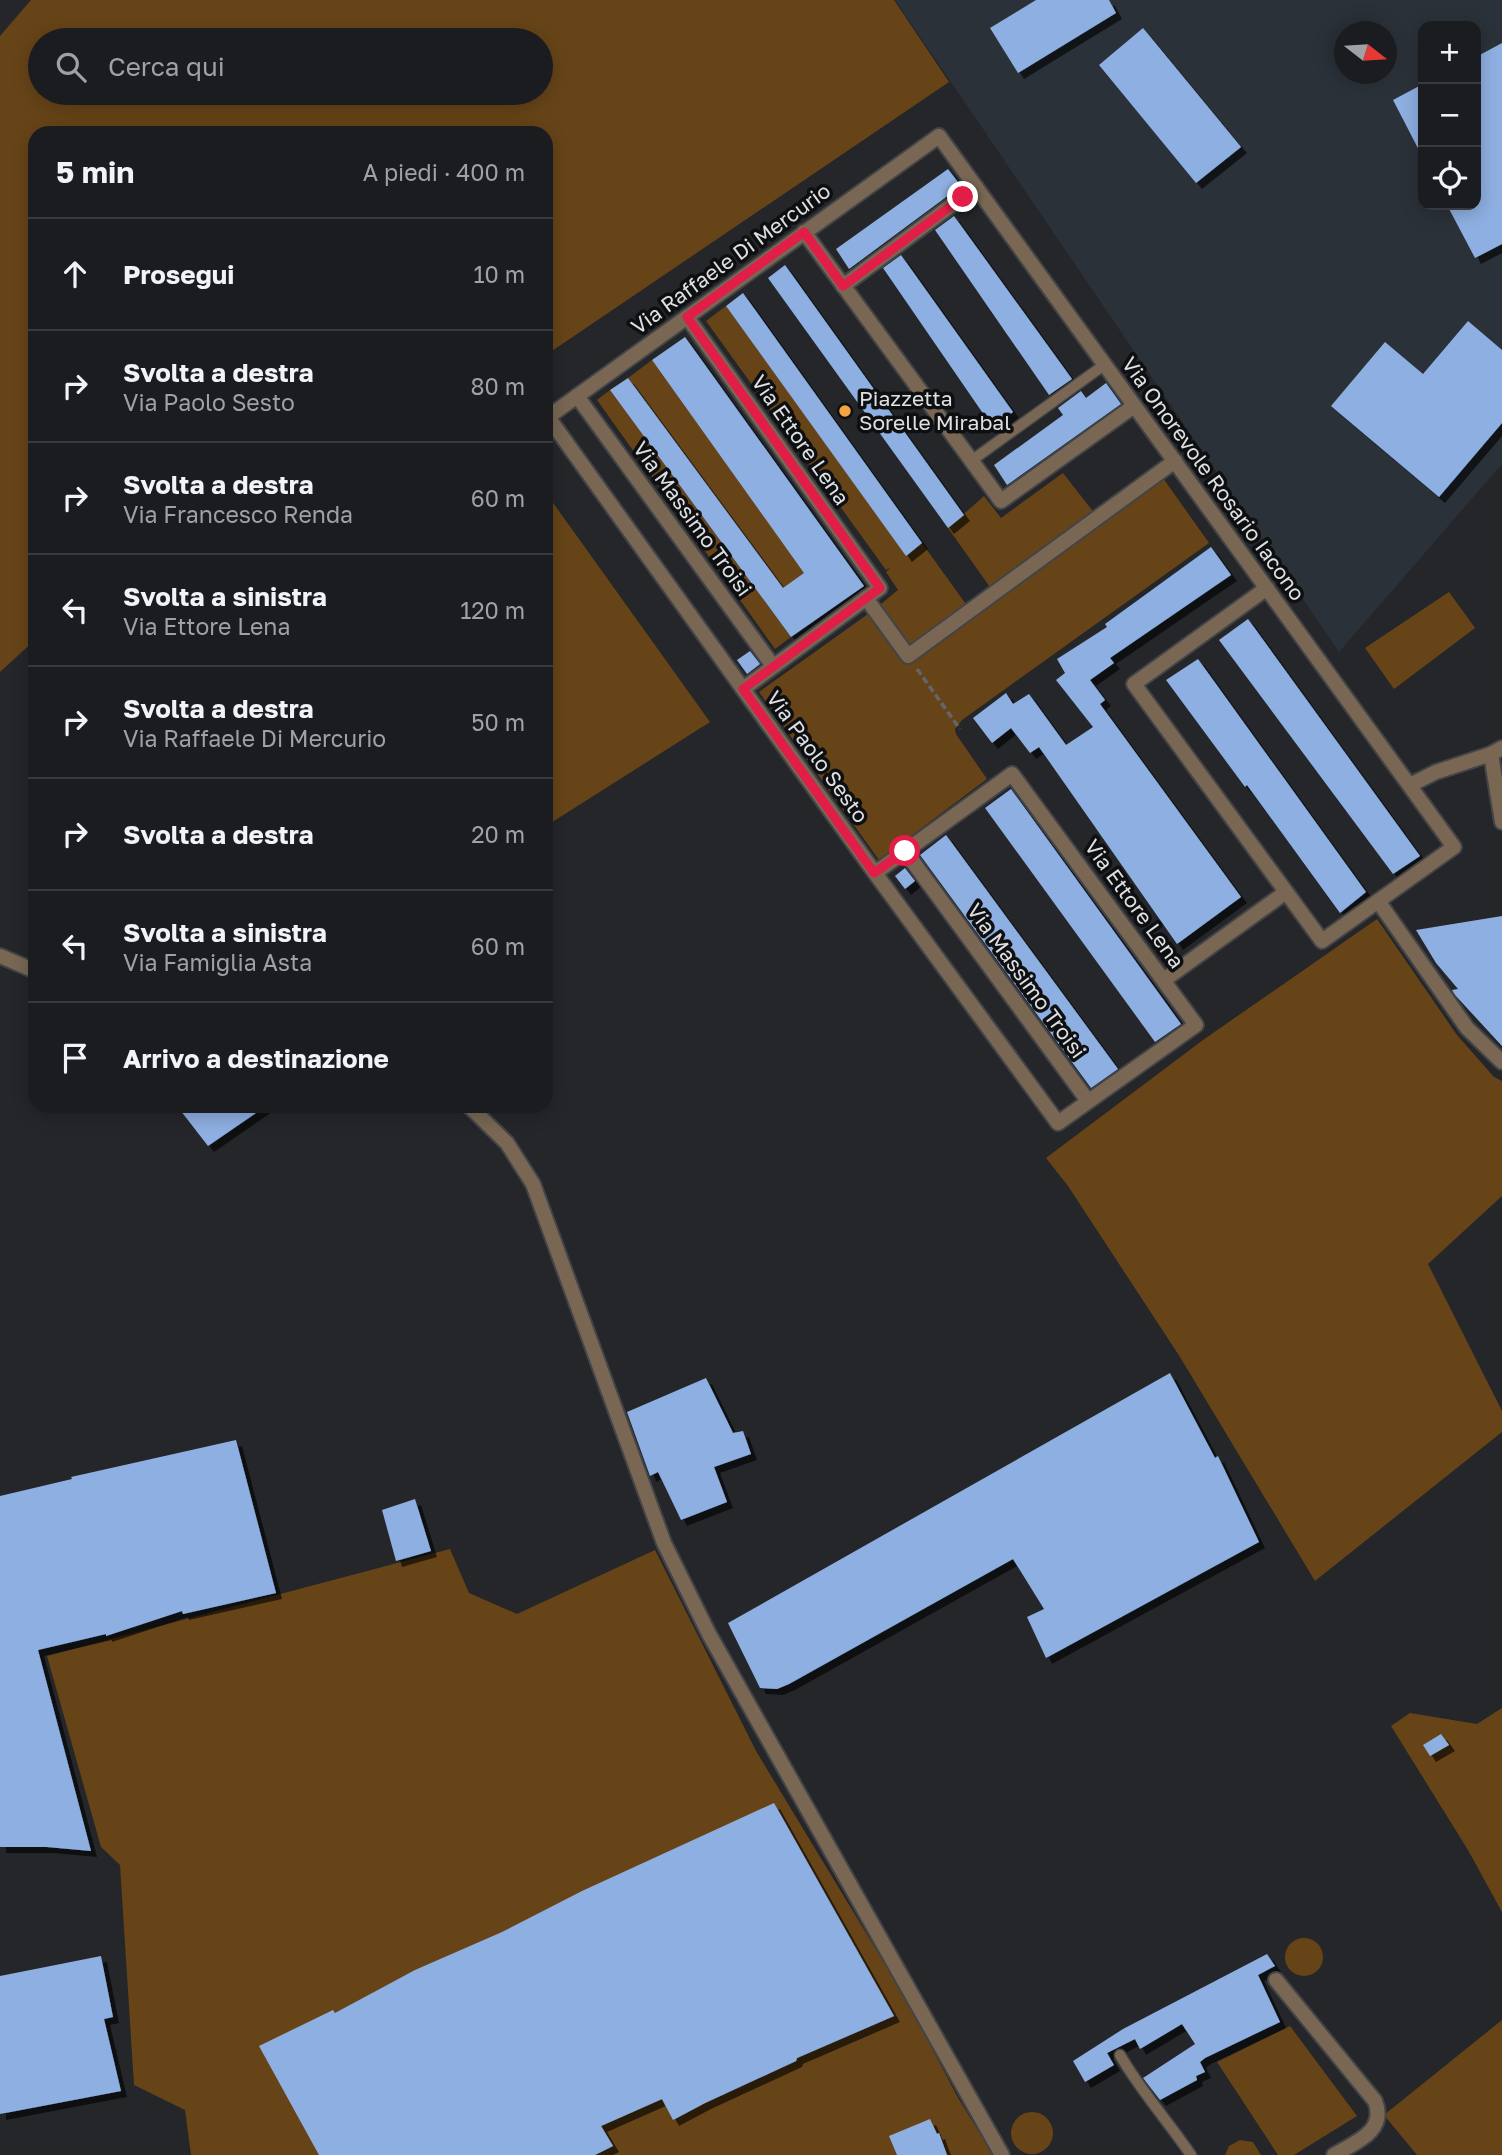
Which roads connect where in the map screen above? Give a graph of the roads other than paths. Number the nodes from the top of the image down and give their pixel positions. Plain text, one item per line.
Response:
1 (939, 136) joint
2 (976, 187) junction
3 (804, 232) junction
4 (843, 286) junction
5 (687, 317) junction
6 (1104, 365) junction
7 (577, 396) junction
8 (1135, 406) junction
9 (553, 413) edge
10 (553, 424) edge
11 (971, 461) junction
12 (1175, 461) junction
13 (1266, 588) junction
14 (866, 598) junction
15 (774, 666) junction
16 (743, 689) junction
17 (1497, 751) edge
18 (1410, 785) junction
19 (1502, 822) edge
20 (905, 851) junction
21 (874, 873) junction
22 (1286, 892) junction
23 (1378, 901) junction
24 (0, 956) edge
25 (28, 968) edge
26 (1164, 980) junction
27 (1502, 1062) edge
28 (1088, 1101) junction
29 (476, 1113) edge
30 (1276, 1980) dead end
31 (1120, 2055) dead end
32 (1002, 2155) edge
33 (1191, 2155) edge
34 (1334, 2155) edge

1 - 2 street, Via Onorevole Rosario Iacono
1 - 3 street, Via Raffaele Di Mercurio
2 - 4 street
2 - 6 street, Via Onorevole Rosario Iacono
3 - 4 street
3 - 5 street, Via Raffaele Di Mercurio
4 - 11 street
5 - 7 street, Via Raffaele Di Mercurio
5 - 14 street, Via Ettore Lena
6 - 8 street, Via Onorevole Rosario Iacono
6 - 11 lane
7 - 9 street, Via Raffaele Di Mercurio
7 - 15 street, Via Massimo Troisi
8 - 11 street
8 - 12 street, Via Onorevole Rosario Iacono
10 - 16 street, Via Paolo Sesto
12 - 13 street, Via Onorevole Rosario Iacono
12 - 14 street
13 - 18 street, Via Onorevole Rosario Iacono
13 - 22 street
14 - 15 street
15 - 16 street
16 - 21 street, Via Paolo Sesto
17 - 18 street
17 - 19 street
18 - 23 street, Via Onorevole Rosario Iacono
20 - 21 street
20 - 26 street, Via Ettore Lena
20 - 28 street, Via Massimo Troisi
21 - 28 street, Via Paolo Sesto
22 - 23 street
22 - 26 street
23 - 27 street
24 - 25 street
26 - 28 street, Via Ettore Lena
29 - 32 street
30 - 34 street
31 - 33 lane

